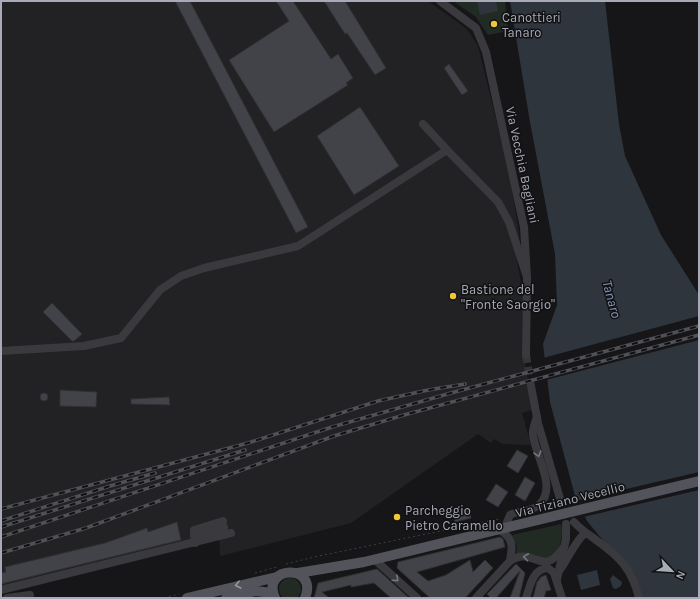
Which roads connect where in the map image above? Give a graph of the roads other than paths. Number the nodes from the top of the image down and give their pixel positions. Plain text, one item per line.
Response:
1 (440, 1) edge
2 (423, 124) dead end
3 (447, 150) junction
4 (527, 277) junction
5 (1, 350) edge
6 (526, 355) tunnel mouth
7 (532, 386) tunnel mouth
8 (537, 417) junction
9 (699, 481) edge
10 (560, 502) dead end
11 (574, 522) dead end
12 (223, 524) dead end
13 (566, 524) dead end
14 (503, 527) junction
15 (231, 533) dead end
16 (585, 533) junction
17 (195, 539) junction
18 (564, 547) junction
19 (374, 559) junction
20 (510, 561) junction
21 (330, 568) junction
22 (298, 573) junction
23 (557, 576) junction
24 (277, 578) junction
25 (1, 590) edge
26 (307, 594) edge
27 (30, 595) dead end
28 (186, 595) edge
29 (274, 596) edge
30 (7, 598) edge
31 (226, 598) edge
32 (417, 598) edge
33 (476, 598) edge
34 (526, 598) edge
35 (562, 598) edge
36 (639, 598) edge

1 - 4 street, Via Vecchia Bagliani
2 - 3 street
3 - 4 street
3 - 5 street
4 - 6 street, Via Vecchia Bagliani
7 - 8 street
8 - 10 street
8 -> 14 street
9 - 14 main road, Via Tiziano Vecellio
11 - 16 street
12 - 17 street
13 - 18 street
14 - 19 main road, Via Tiziano Vecellio
14 - 20 street
15 - 17 street
16 - 23 street
16 - 36 street
17 - 25 street
18 -> 20 street
18 - 23 street
19 - 21 main road, Via Tiziano Vecellio
19 -> 32 street
20 - 33 street
21 - 22 main road
21 - 26 main road
22 - 24 main road
22 - 26 main road
23 - 34 street
23 - 35 street
24 -> 28 main road
24 - 29 main road
27 - 30 street
29 - 31 main road

